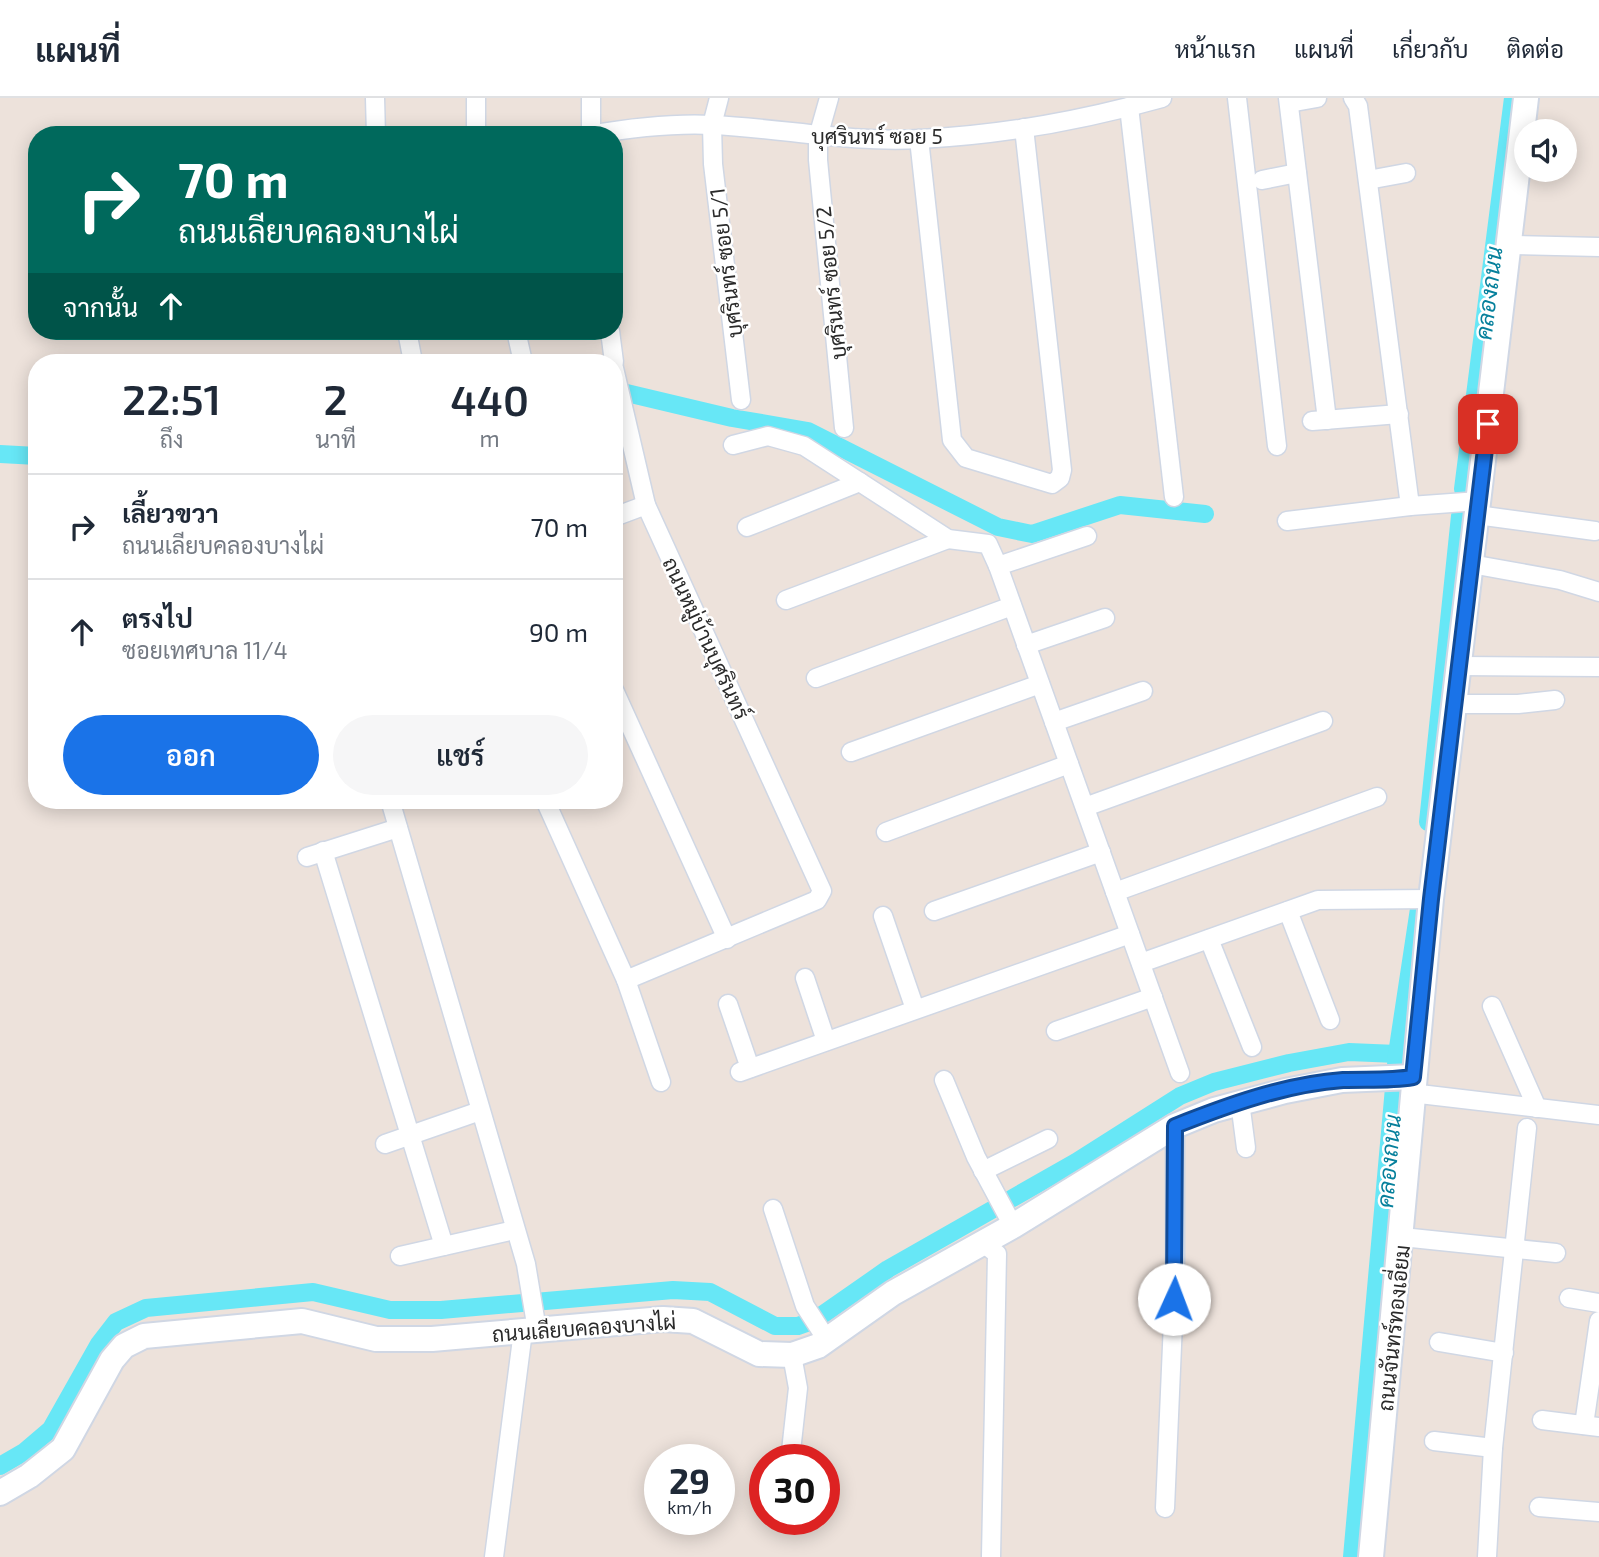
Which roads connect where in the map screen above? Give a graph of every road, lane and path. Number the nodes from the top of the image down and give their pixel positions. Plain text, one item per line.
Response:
1 (375, 98) edge
2 (476, 98) edge
3 (591, 98) edge
4 (719, 98) edge
5 (829, 98) edge
6 (1161, 98) edge
7 (1237, 98) edge
8 (1317, 98) edge
9 (1353, 98) edge
10 (1527, 98) edge
11 (1289, 101) edge
12 (1129, 107) junction
13 (712, 125) junction
14 (376, 126) edge
15 (476, 126) edge
16 (590, 126) edge
17 (1024, 128) junction
18 (623, 130) edge
19 (818, 137) junction
20 (919, 139) junction
21 (1297, 173) junction
22 (1406, 173) dead end
23 (1262, 180) dead end
24 (1368, 180) junction
25 (1510, 245) junction
26 (1599, 247) edge
27 (741, 400) dead end
28 (623, 414) edge
29 (1399, 414) junction
30 (844, 428) dead end
31 (733, 445) dead end
32 (1277, 446) dead end
33 (860, 482) junction
34 (1174, 498) dead end
35 (646, 505) junction
36 (1410, 506) junction
37 (1472, 506) junction
38 (623, 514) edge
39 (1287, 521) dead end
40 (747, 527) dead end
41 (1595, 531) dead end
42 (1087, 536) dead end
43 (948, 539) junction
44 (1471, 564) junction
45 (998, 566) junction
46 (1599, 592) edge
47 (786, 600) dead end
48 (1012, 606) junction
49 (1105, 618) dead end
50 (1026, 645) junction
51 (1459, 666) junction
52 (1599, 667) edge
53 (816, 678) dead end
54 (1040, 684) junction
55 (1143, 691) dead end
56 (1555, 700) dead end
57 (1454, 704) junction
58 (623, 710) edge
59 (1324, 721) dead end
60 (1054, 722) junction
61 (851, 752) dead end
62 (1069, 764) junction
63 (1377, 797) dead end
64 (1084, 807) junction
65 (393, 809) edge
66 (549, 809) edge
67 (398, 828) junction
68 (886, 832) dead end
69 (1101, 852) junction
70 (1115, 892) junction
71 (1431, 899) junction
72 (934, 911) dead end
73 (1288, 911) junction
74 (883, 916) dead end
75 (1130, 934) junction
76 (727, 939) junction
77 (1209, 939) junction
78 (1141, 963) junction
79 (806, 978) dead end
80 (626, 980) junction
81 (1153, 998) junction
82 (728, 1004) dead end
83 (1492, 1006) dead end
84 (915, 1009) junction
85 (1330, 1020) dead end
86 (1056, 1031) dead end
87 (826, 1041) junction
88 (1252, 1047) dead end
89 (1180, 1073) dead end
90 (944, 1080) dead end
91 (661, 1082) dead end
92 (1401, 1082) junction
93 (1240, 1102) junction
94 (1536, 1108) junction
95 (480, 1111) junction
96 (1599, 1115) edge
97 (1175, 1126) junction
98 (1527, 1128) dead end
99 (412, 1135) junction
100 (1048, 1139) dead end
101 (384, 1144) dead end
102 (1246, 1148) dead end
103 (984, 1171) junction
104 (773, 1209) dead end
105 (1010, 1218) junction
106 (514, 1230) junction
107 (1402, 1237) junction
108 (982, 1242) junction
109 (444, 1246) junction
110 (1516, 1249) junction
111 (1556, 1253) dead end
112 (400, 1256) dead end
113 (1569, 1298) dead end
114 (1599, 1303) edge
115 (1599, 1321) edge
116 (532, 1325) junction
117 (820, 1329) junction
118 (1439, 1342) dead end
119 (1504, 1353) junction
120 (792, 1355) junction
121 (1542, 1420) dead end
122 (1592, 1426) edge
123 (1434, 1441) dead end
124 (792, 1444) edge
125 (1493, 1448) junction
126 (0, 1493) edge
127 (1539, 1507) dead end
128 (1165, 1508) dead end
129 (1599, 1512) edge
130 (494, 1557) edge
131 (991, 1557) edge
132 (1371, 1557) edge
133 (1487, 1557) edge

1 - 14 street
2 - 15 street
3 - 16 street
4 - 13 street, บุศรินทร์ ซอย 5/1
5 - 19 street
6 - 12 street, บุศรินทร์ ซอย 5
7 - 32 street
8 - 11 street
9 - 24 street
10 - 25 street, ถนนจันทร์ทองเอี่ยม
11 - 21 street
12 - 17 street, บุศรินทร์ ซอย 5
12 - 34 street
13 - 18 street, บุศรินทร์ ซอย 5
13 - 19 street, บุศรินทร์ ซอย 5
13 - 27 street, บุศรินทร์ ซอย 5/1
17 - 20 street, บุศรินทร์ ซอย 5
17 - 20 street
19 - 20 street, บุศรินทร์ ซอย 5
19 - 30 street, บุศรินทร์ ซอย 5/2
21 - 23 street
21 - 29 street
22 - 24 street
24 - 29 street
25 - 26 street
25 - 37 street, ถนนจันทร์ทองเอี่ยม
28 - 35 street, ถนนหมู่บ้านบุศรินทร์
29 - 36 street
31 - 33 street
33 - 40 street
33 - 43 street
35 - 38 street
35 - 76 street, ถนนหมู่บ้านบุศรินทร์
36 - 37 street
36 - 39 street
37 - 41 street
37 - 44 street, ถนนจันทร์ทองเอี่ยม
42 - 45 street
43 - 45 street
43 - 47 street
44 - 46 street
44 - 51 street, ถนนจันทร์ทองเอี่ยม
45 - 48 street
48 - 50 street
48 - 53 street
49 - 50 street
50 - 54 street
51 - 52 street
51 - 57 street, ถนนจันทร์ทองเอี่ยม
54 - 60 street
54 - 61 street
55 - 60 street
56 - 57 street
57 - 71 street, ถนนจันทร์ทองเอี่ยม
58 - 76 street
59 - 64 street
60 - 62 street
62 - 64 street
62 - 68 street
63 - 70 street
64 - 69 street
65 - 67 street
66 - 80 street
67 - 95 street
67 - 99 street
69 - 70 street
69 - 72 street
70 - 75 street
71 - 73 street
71 - 92 street, ถนนจันทร์ทองเอี่ยม
73 - 77 street
73 - 85 street
74 - 84 street
75 - 78 street
75 - 84 street
76 - 80 street
77 - 78 street
77 - 88 street
78 - 81 street
79 - 87 street
80 - 91 street
81 - 86 street
81 - 89 street
82 - 87 street
83 - 94 street
84 - 87 street
90 - 103 street
92 - 93 street, ถนนเลียบคลองบางไผ่
92 - 94 street
92 - 107 street, ถนนจันทร์ทองเอี่ยม
93 - 97 street, ถนนเลียบคลองบางไผ่
93 - 102 street
94 - 96 street
95 - 99 street
95 - 106 street
97 - 105 street, ถนนเลียบคลองบางไผ่
97 - 128 street
98 - 110 street
99 - 101 street
99 - 109 street
100 - 103 street
103 - 105 street
104 - 117 street
105 - 108 street, ถนนเลียบคลองบางไผ่
106 - 109 street
106 - 116 street
107 - 110 street
107 - 132 street, ถนนจันทร์ทองเอี่ยม
108 - 117 street, ถนนเลียบคลองบางไผ่
108 - 131 street
109 - 112 street
110 - 111 street
110 - 119 street
113 - 114 street
115 - 122 street
116 - 120 street, ถนนเลียบคลองบางไผ่
116 - 126 street, ถนนเลียบคลองบางไผ่
116 - 130 street
117 - 120 street, ถนนเลียบคลองบางไผ่
118 - 119 street
119 - 125 street
120 - 124 street
121 - 122 street
123 - 125 street
125 - 133 street
127 - 129 street

